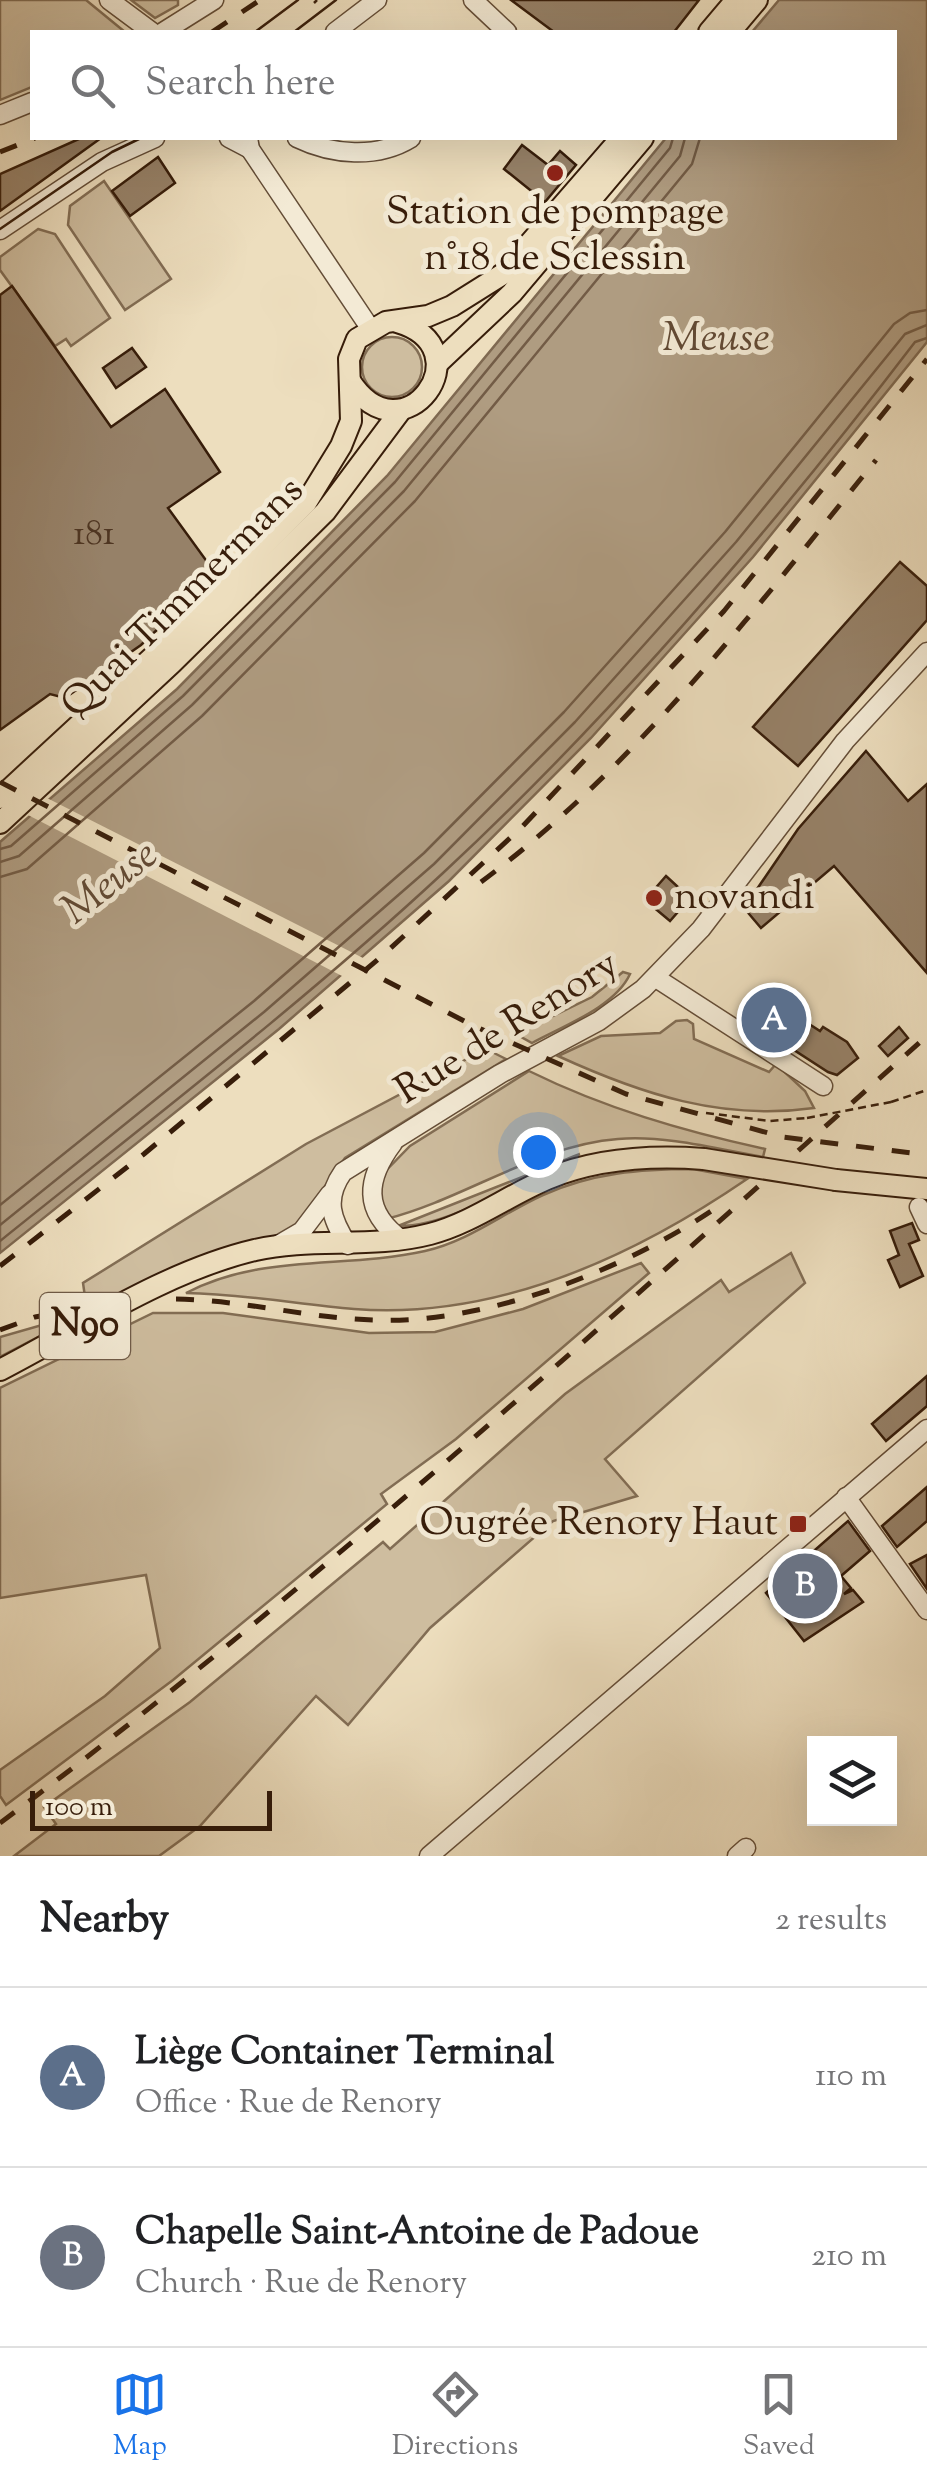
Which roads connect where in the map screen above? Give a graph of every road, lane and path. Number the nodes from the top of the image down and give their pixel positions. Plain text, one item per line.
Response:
1 (109, 0) edge
2 (214, 0) edge
3 (377, 0) edge
4 (473, 0) edge
5 (736, 0) edge
6 (757, 0) edge
7 (149, 30) edge
8 (166, 30) edge
9 (338, 30) edge
10 (505, 30) edge
11 (711, 30) edge
12 (732, 30) edge
13 (30, 103) edge
14 (0, 115) edge
15 (151, 140) edge
16 (304, 140) edge
17 (406, 140) edge
18 (617, 140) edge
19 (641, 140) edge
20 (241, 142) edge
21 (0, 230) edge
22 (395, 321) junction
23 (370, 328) junction
24 (438, 363) junction
25 (350, 380) junction
26 (402, 410) junction
27 (927, 652) edge
28 (0, 798) edge
29 (0, 823) edge
30 (656, 978) junction
31 (823, 1086) dead end
32 (927, 1090) edge
33 (706, 1113) dead end
34 (393, 1142) junction
35 (330, 1194) junction
36 (924, 1206) edge
37 (375, 1210) junction
38 (402, 1240) junction
39 (353, 1245) junction
40 (273, 1246) junction
41 (0, 1370) edge
42 (927, 1429) edge
43 (846, 1497) junction
44 (927, 1610) edge
45 (430, 1856) edge

1 - 7 street
2 - 8 street
3 - 9 street
4 - 10 street
5 - 11 main road
6 - 12 main road
13 - 14 street
15 - 21 street
16 - 17 street
18 - 22 main road
19 - 24 main road
20 - 23 street
22 - 23 main road
22 - 24 main road
23 - 25 main road
24 - 26 main road
25 - 26 main road
25 - 28 main road, Quai Timmermans
26 - 29 main road, Quai Timmermans
27 - 30 street, Rue de Renory
30 - 31 street
30 - 34 street, Rue de Renory
32 - 33 path, bridge
34 - 35 street, Rue de Renory
34 - 37 street, Rue de Renory
35 - 39 street
35 - 40 street, Rue de Renory
36 - 38 main road, N90, bridge
37 - 38 street
37 - 39 street, Rue de Renory
38 - 39 main road, N90
39 - 40 main road, N90
40 - 41 main road, N90
42 - 43 street
43 - 44 street
43 - 45 street

